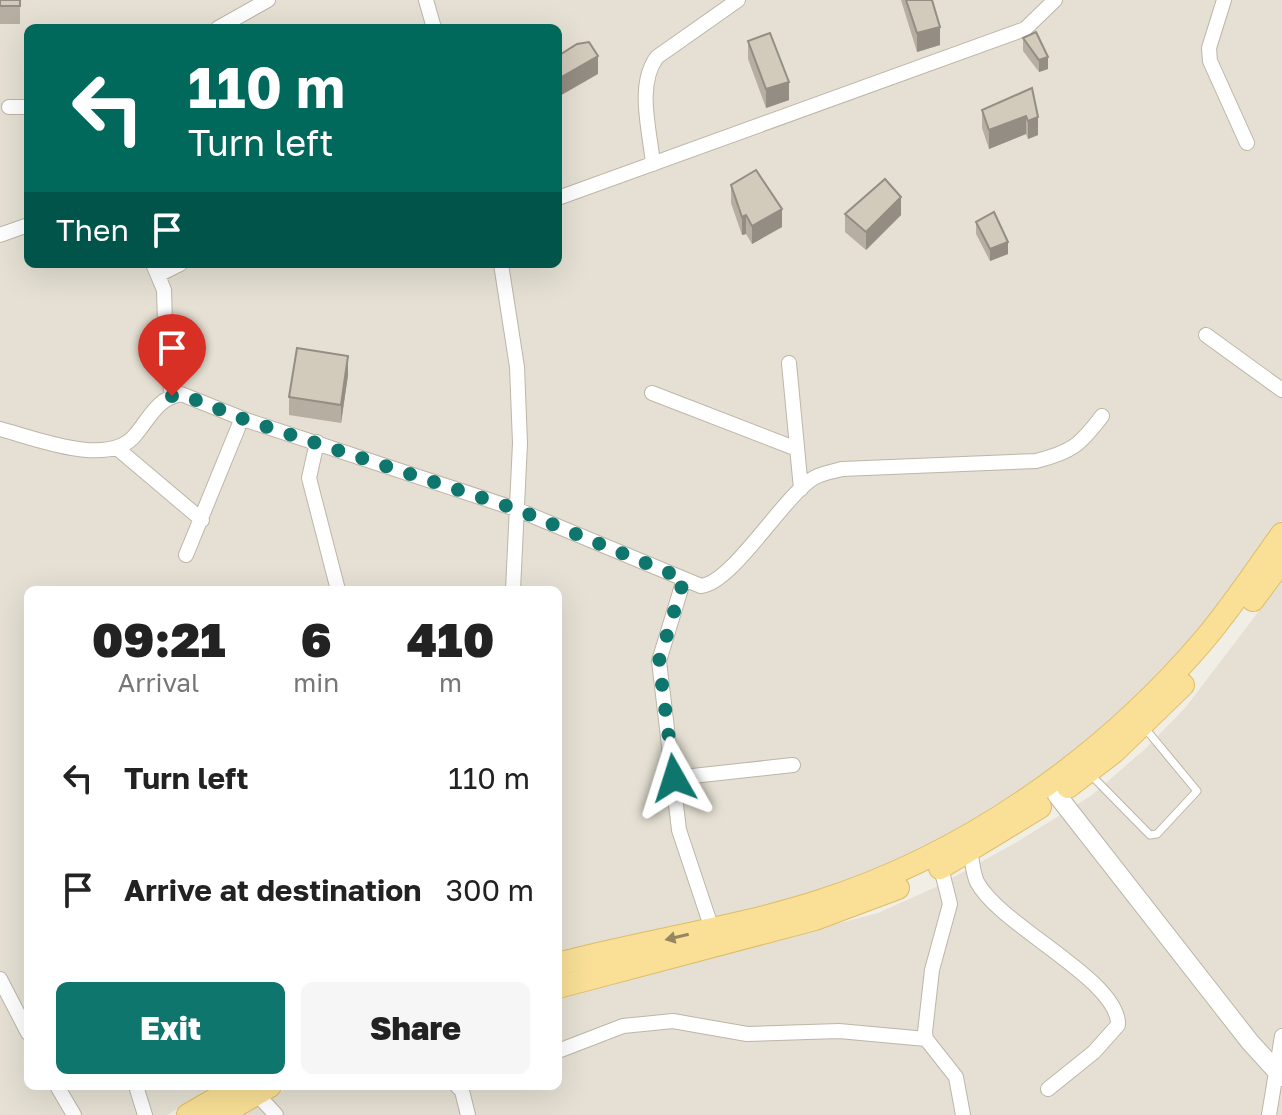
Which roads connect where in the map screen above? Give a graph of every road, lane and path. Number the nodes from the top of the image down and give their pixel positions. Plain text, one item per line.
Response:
1 (426, 0) edge
2 (738, 0) edge
3 (1055, 0) edge
4 (1224, 0) edge
5 (258, 2) edge
6 (224, 24) edge
7 (433, 24) edge
8 (9, 107) dead end
9 (24, 107) edge
10 (1247, 143) dead end
11 (653, 164) junction
12 (562, 197) edge
13 (24, 226) edge
14 (0, 235) edge
15 (502, 268) edge
16 (157, 269) edge
17 (1206, 335) dead end
18 (789, 363) dead end
19 (1282, 390) edge
20 (652, 393) dead end
21 (172, 396) junction
22 (1102, 416) dead end
23 (246, 420) junction
24 (0, 429) edge
25 (317, 442) junction
26 (118, 449) junction
27 (797, 449) junction
28 (801, 489) junction
29 (516, 509) junction
30 (202, 520) junction
31 (1282, 534) edge
32 (186, 555) dead end
33 (1282, 561) edge
34 (684, 579) junction
35 (337, 586) edge
36 (513, 586) edge
37 (1142, 726) junction
38 (793, 765) dead end
39 (1088, 772) junction
40 (674, 778) junction
41 (1057, 795) junction
42 (970, 851) junction
43 (941, 868) junction
44 (712, 929) junction
45 (562, 963) edge
46 (0, 979) edge
47 (562, 986) edge
48 (24, 1025) edge
49 (1282, 1036) edge
50 (926, 1039) junction
51 (562, 1049) edge
52 (1280, 1074) edge
53 (1048, 1089) dead end
54 (59, 1090) edge
55 (137, 1090) edge
56 (250, 1090) edge
57 (252, 1090) edge
58 (257, 1090) edge
59 (462, 1090) edge
60 (74, 1115) edge
61 (145, 1115) edge
62 (188, 1115) edge
63 (220, 1115) edge
64 (276, 1115) edge
65 (468, 1115) edge
66 (963, 1115) edge
67 (1269, 1115) edge

1 - 7 street
2 - 11 street
3 - 11 street
4 - 10 street
5 - 6 street
8 - 9 street
11 - 12 street
13 - 14 street
15 - 29 street
16 - 21 street
17 - 19 street
18 - 27 street
20 - 27 street
21 - 23 street
21 - 26 street
22 - 28 street
23 - 25 street
23 - 30 street
24 - 26 street
25 - 29 street
25 - 35 street
26 - 30 street
27 - 28 street
28 - 34 street
29 - 34 street
29 - 36 street
30 - 32 street
31 - 44 main road
33 - 37 main road
34 - 40 street
37 - 39 main road
37 - 39 lane
38 - 40 street
39 - 41 main road
40 - 44 street
41 - 42 main road
41 - 52 street
42 - 43 main road
42 - 53 street
43 - 47 main road
43 - 50 street
44 -> 45 main road
46 - 48 street
49 - 52 street
50 - 51 street
50 - 66 street
52 - 67 street
54 - 60 street
55 - 61 street
56 - 62 main road
57 - 63 main road
58 - 64 street
59 - 65 street

